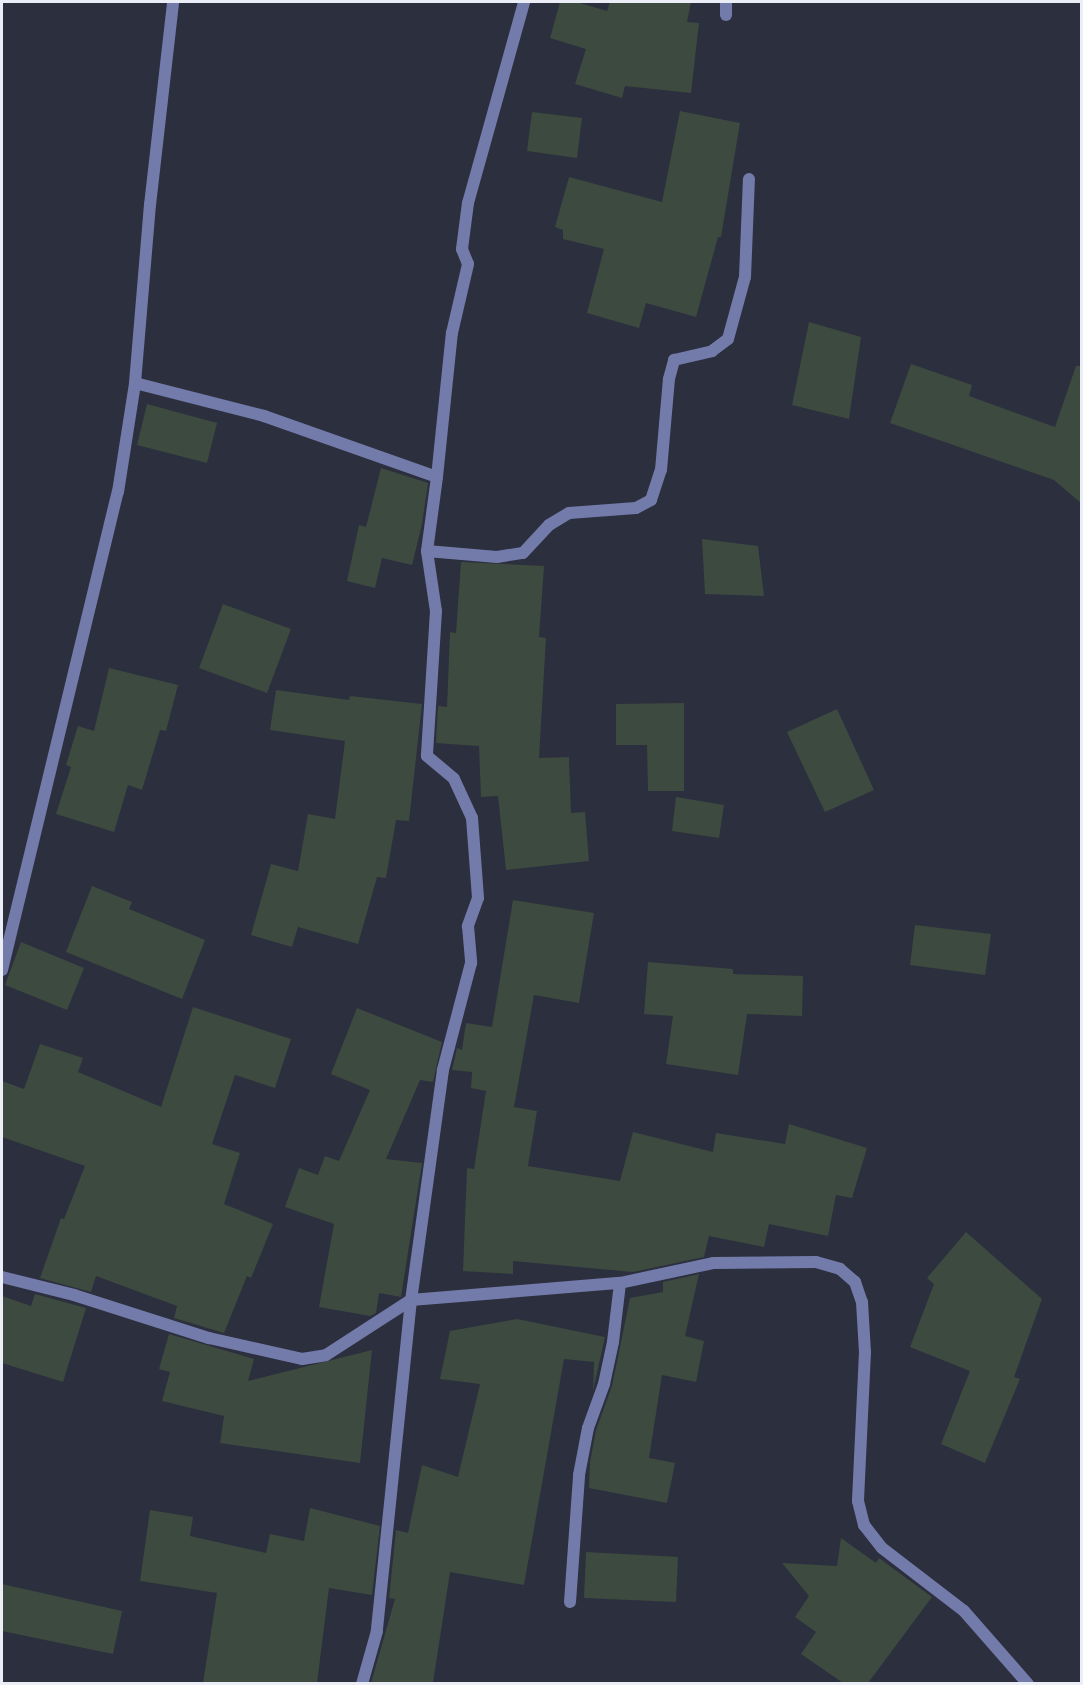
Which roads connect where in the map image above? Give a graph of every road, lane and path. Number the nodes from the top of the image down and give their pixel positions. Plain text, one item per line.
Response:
1 (172, 2) edge
2 (524, 2) edge
3 (726, 2) edge
4 (726, 15) dead end
5 (749, 179) dead end
6 (135, 383) junction
7 (436, 477) junction
8 (427, 551) junction
9 (2, 970) edge
10 (2, 1277) edge
11 (620, 1283) junction
12 (411, 1300) junction
13 (570, 1602) dead end
14 (362, 1683) edge
15 (1028, 1683) edge

1 - 6 street
2 - 7 street
3 - 4 street
5 - 8 street
6 - 7 street
6 - 9 street
7 - 8 street
8 - 12 street
10 - 12 street
11 - 12 street
11 - 13 street
11 - 15 street
12 - 14 street

